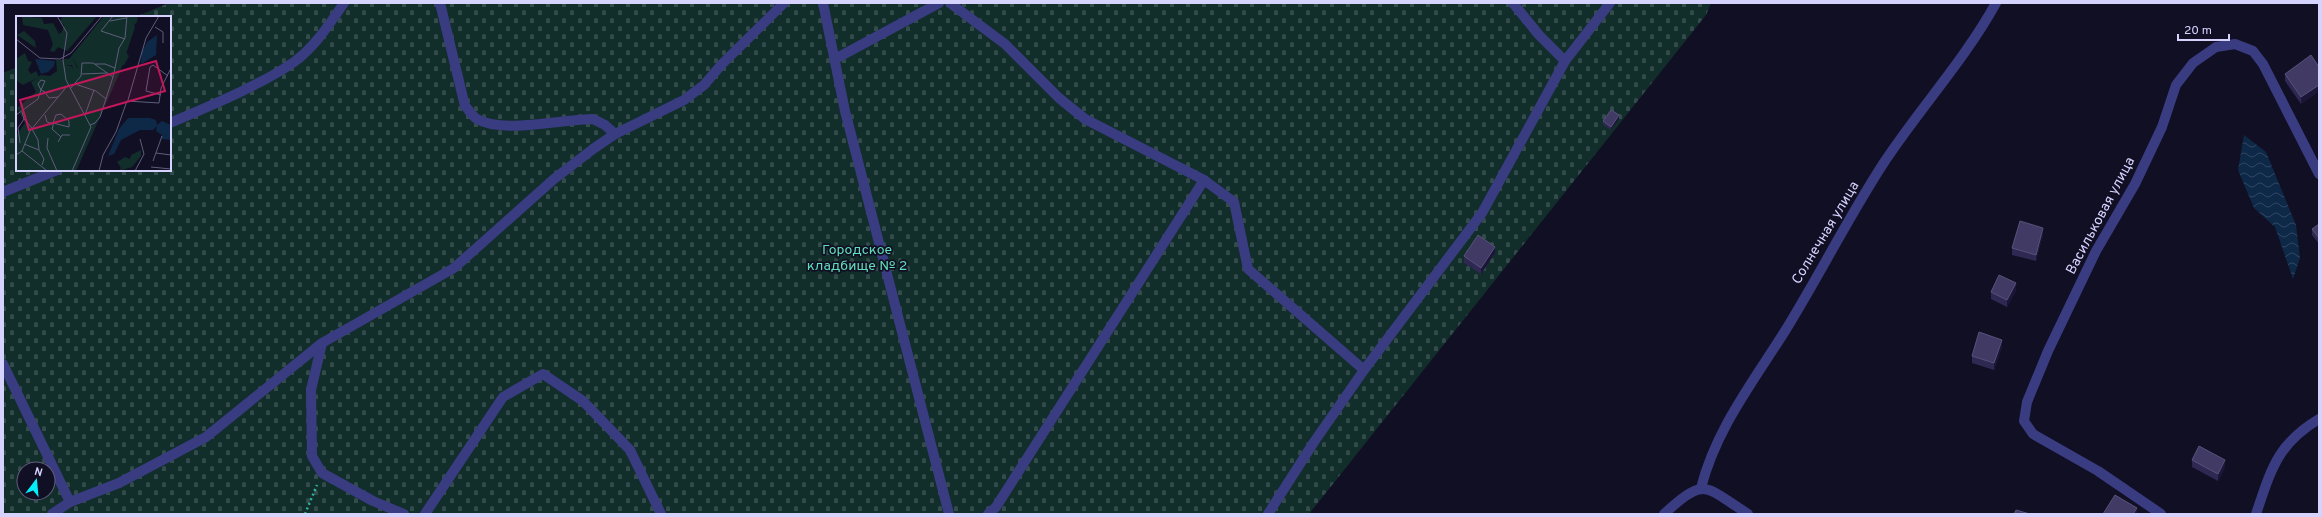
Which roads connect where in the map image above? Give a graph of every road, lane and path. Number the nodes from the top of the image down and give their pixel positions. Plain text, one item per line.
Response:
1 (344, 3) edge
2 (440, 3) edge
3 (784, 3) edge
4 (824, 3) edge
5 (939, 3) edge
6 (950, 3) edge
7 (1513, 3) edge
8 (1610, 3) edge
9 (1996, 3) edge
10 (835, 59) junction
11 (1565, 61) junction
12 (171, 123) edge
13 (615, 134) junction
14 (55, 171) edge
15 (2319, 174) edge
16 (1204, 180) junction
17 (3, 192) edge
18 (322, 343) junction
19 (3, 364) edge
20 (1364, 370) junction
21 (2319, 419) edge
22 (322, 473) junction
23 (1701, 488) junction
24 (70, 502) junction
25 (54, 513) edge
26 (305, 514) edge
27 (404, 514) edge
28 (425, 514) edge
29 (661, 514) edge
30 (949, 514) edge
31 (988, 514) edge
32 (1268, 514) edge
33 (1664, 514) edge
34 (1748, 514) edge
35 (2161, 514) edge
36 (2256, 514) edge

1 - 12 street
2 - 13 street
3 - 13 street
4 - 10 street
5 - 10 street
6 - 16 street
7 - 11 street
8 - 11 street
9 - 23 street, Солнечная улица
10 - 30 street
11 - 20 street
13 - 18 street
14 - 17 street
15 - 35 street, Васильковая улица
16 - 20 street
16 - 31 street
18 - 22 street
18 - 24 street
19 - 24 street
20 - 32 street
21 - 36 street
22 - 26 path
22 - 27 street
23 - 33 street
23 - 34 street
24 - 25 street
28 - 29 street

